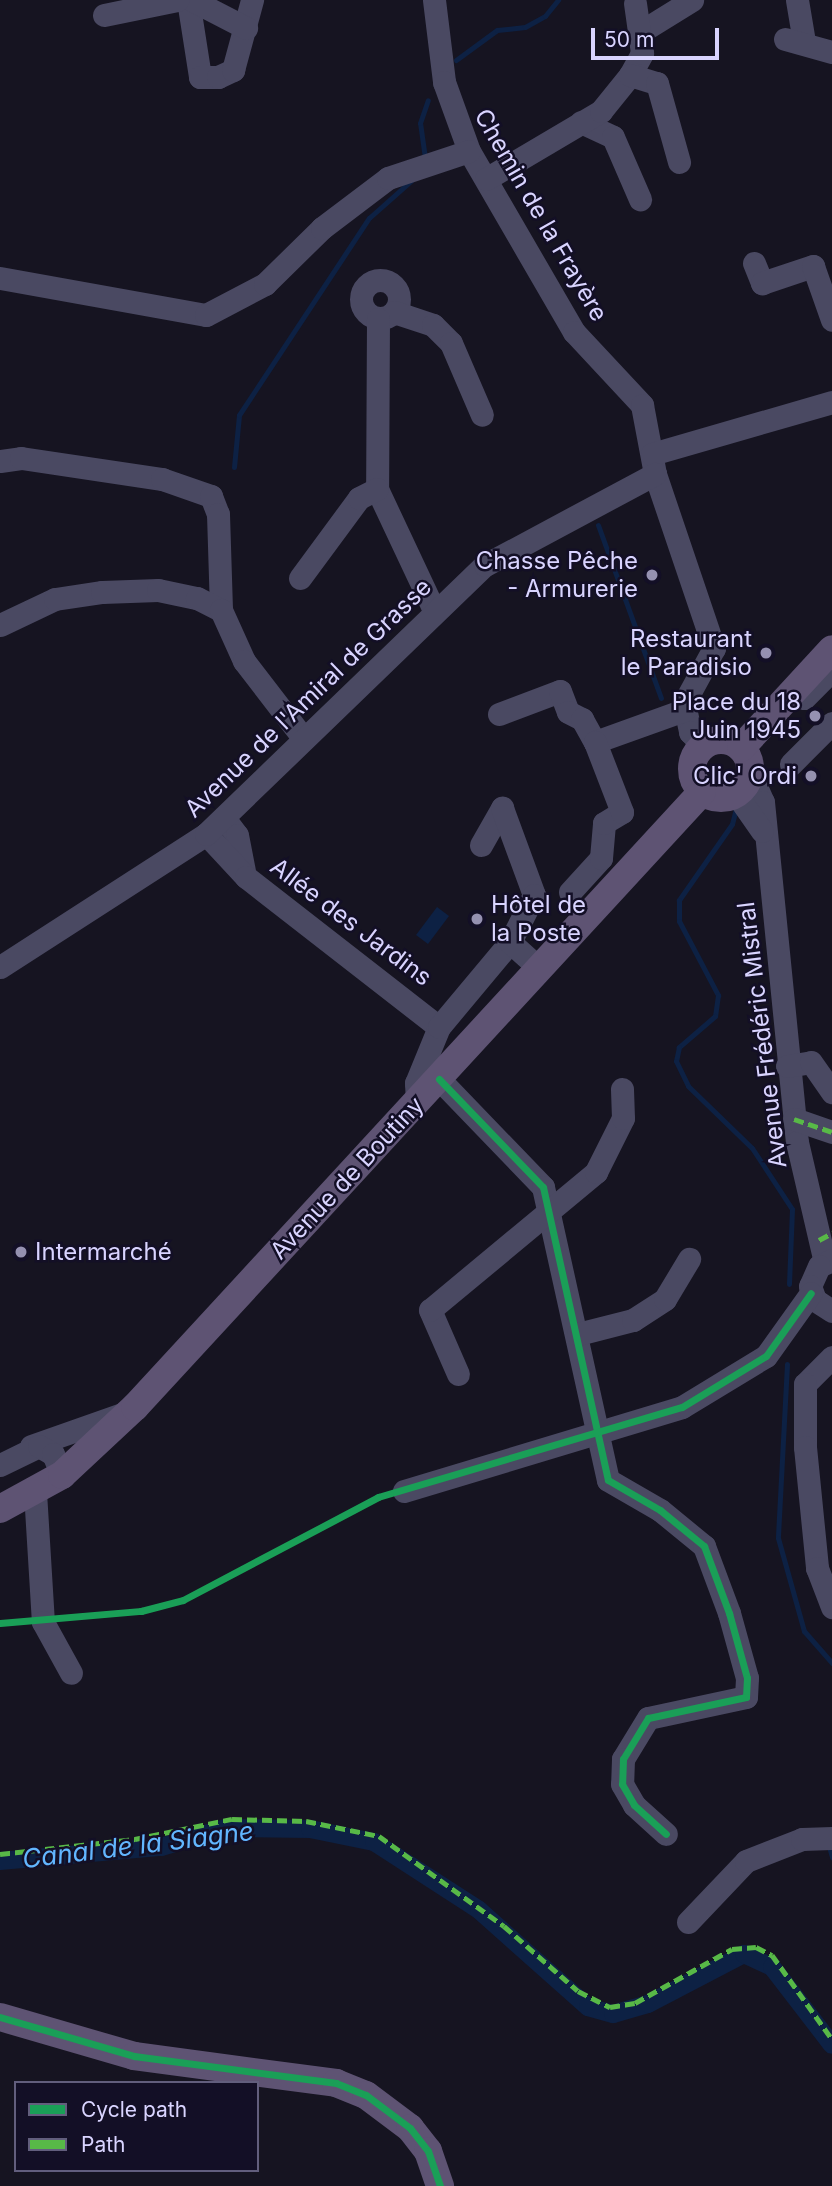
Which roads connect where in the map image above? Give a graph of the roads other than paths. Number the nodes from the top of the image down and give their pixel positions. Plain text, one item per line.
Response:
1 (177, 0) edge
2 (190, 0) edge
3 (253, 0) edge
4 (434, 0) edge
5 (692, 0) edge
6 (797, 0) edge
7 (635, 3) dead end
8 (104, 15) dead end
9 (246, 28) junction
10 (642, 31) junction
11 (832, 52) edge
12 (630, 75) junction
13 (581, 122) junction
14 (469, 151) junction
15 (679, 162) dead end
16 (485, 179) junction
17 (640, 198) dead end
18 (754, 263) dead end
19 (0, 278) edge
20 (832, 320) edge
21 (832, 402) edge
22 (482, 415) dead end
23 (0, 461) edge
24 (653, 464) junction
25 (377, 489) junction
26 (300, 578) dead end
27 (221, 610) junction
28 (435, 612) junction
29 (0, 625) edge
30 (832, 649) edge
31 (832, 670) edge
32 (684, 710) junction
33 (499, 714) dead end
34 (832, 723) edge
35 (304, 739) junction
36 (595, 742) junction
37 (703, 746) junction
38 (791, 764) dead end
39 (743, 767) junction
40 (702, 792) junction
41 (224, 818) junction
42 (206, 834) junction
43 (481, 845) dead end
44 (246, 877) junction
45 (570, 892) dead end
46 (510, 942) junction
47 (0, 967) edge
48 (540, 969) junction
49 (466, 996) junction
50 (490, 1024) junction
51 (439, 1027) junction
52 (788, 1066) junction
53 (439, 1079) junction
54 (622, 1089) dead end
55 (832, 1092) edge
56 (417, 1102) junction
57 (794, 1119) junction
58 (832, 1132) edge
59 (552, 1210) junction
60 (827, 1248) edge
61 (689, 1259) dead end
62 (811, 1293) junction
63 (832, 1311) edge
64 (578, 1334) junction
65 (832, 1357) edge
66 (458, 1374) dead end
67 (132, 1410) junction
68 (593, 1430) junction
69 (31, 1446) junction
70 (0, 1465) edge
71 (62, 1475) junction
72 (404, 1491) dead end
73 (35, 1492) junction
74 (0, 1509) edge
75 (832, 1607) edge
76 (71, 1673) dead end
77 (666, 1834) dead end
78 (832, 1839) edge
79 (688, 1922) dead end
80 (0, 2017) edge
81 (440, 2186) edge

1 - 8 street
2 - 9 street
2 - 9 street
3 - 9 street
4 - 14 street, Chemin de la Frayère
5 - 10 street
6 - 11 street
7 - 10 street
10 - 12 street
12 - 13 street
12 - 15 street
13 - 16 street
13 - 17 street
14 - 16 street, Chemin de la Frayère
14 - 19 street
16 - 24 street, Chemin de la Frayère
18 - 20 street
21 - 24 street, Avenue de l'Amiral de Grasse
22 - 25 street
23 - 27 street
24 - 28 street, Avenue de l'Amiral de Grasse
24 - 32 street, Chemin de la Frayère
25 - 26 street
25 - 28 street
27 - 29 street
27 - 35 street
28 - 35 street, Avenue de l'Amiral de Grasse
30 - 39 main road
31 - 39 street
32 - 36 street
32 - 37 street
33 - 36 street
34 - 38 street
35 - 41 street, Avenue de l'Amiral de Grasse
36 - 45 street
37 - 39 main road
37 - 40 main road
39 - 40 main road
39 - 52 street, Avenue Frédéric Mistral
40 - 48 main road, Avenue de Boutiny
41 - 42 street, Avenue de l'Amiral de Grasse
41 - 44 street, Allée des Jardins
42 - 44 street
42 - 47 street, Avenue de l'Amiral de Grasse
43 - 46 street
44 - 51 street, Allée des Jardins
46 - 48 street
46 - 49 street
48 - 50 main road, Avenue de Boutiny
49 - 50 street
49 - 51 street
50 - 53 main road, Avenue de Boutiny
51 - 56 street
52 - 55 street
52 - 57 street, Avenue Frédéric Mistral
53 - 56 main road, Avenue de Boutiny
53 - 59 street
54 - 59 street
56 - 67 main road, Avenue de Boutiny
57 - 58 street
57 - 60 street, Avenue Frédéric Mistral
59 - 64 street
59 - 66 street
60 - 62 street
61 - 64 street
62 - 63 street
62 - 68 street
64 - 68 street
65 - 75 street
67 - 69 street
67 - 71 main road, Avenue de Boutiny
68 - 72 street
68 - 77 street
69 - 70 street
69 - 71 street
71 - 73 main road, Avenue de Boutiny
73 - 74 main road, Avenue de Boutiny
73 - 76 street
78 - 79 street
80 - 81 main road

